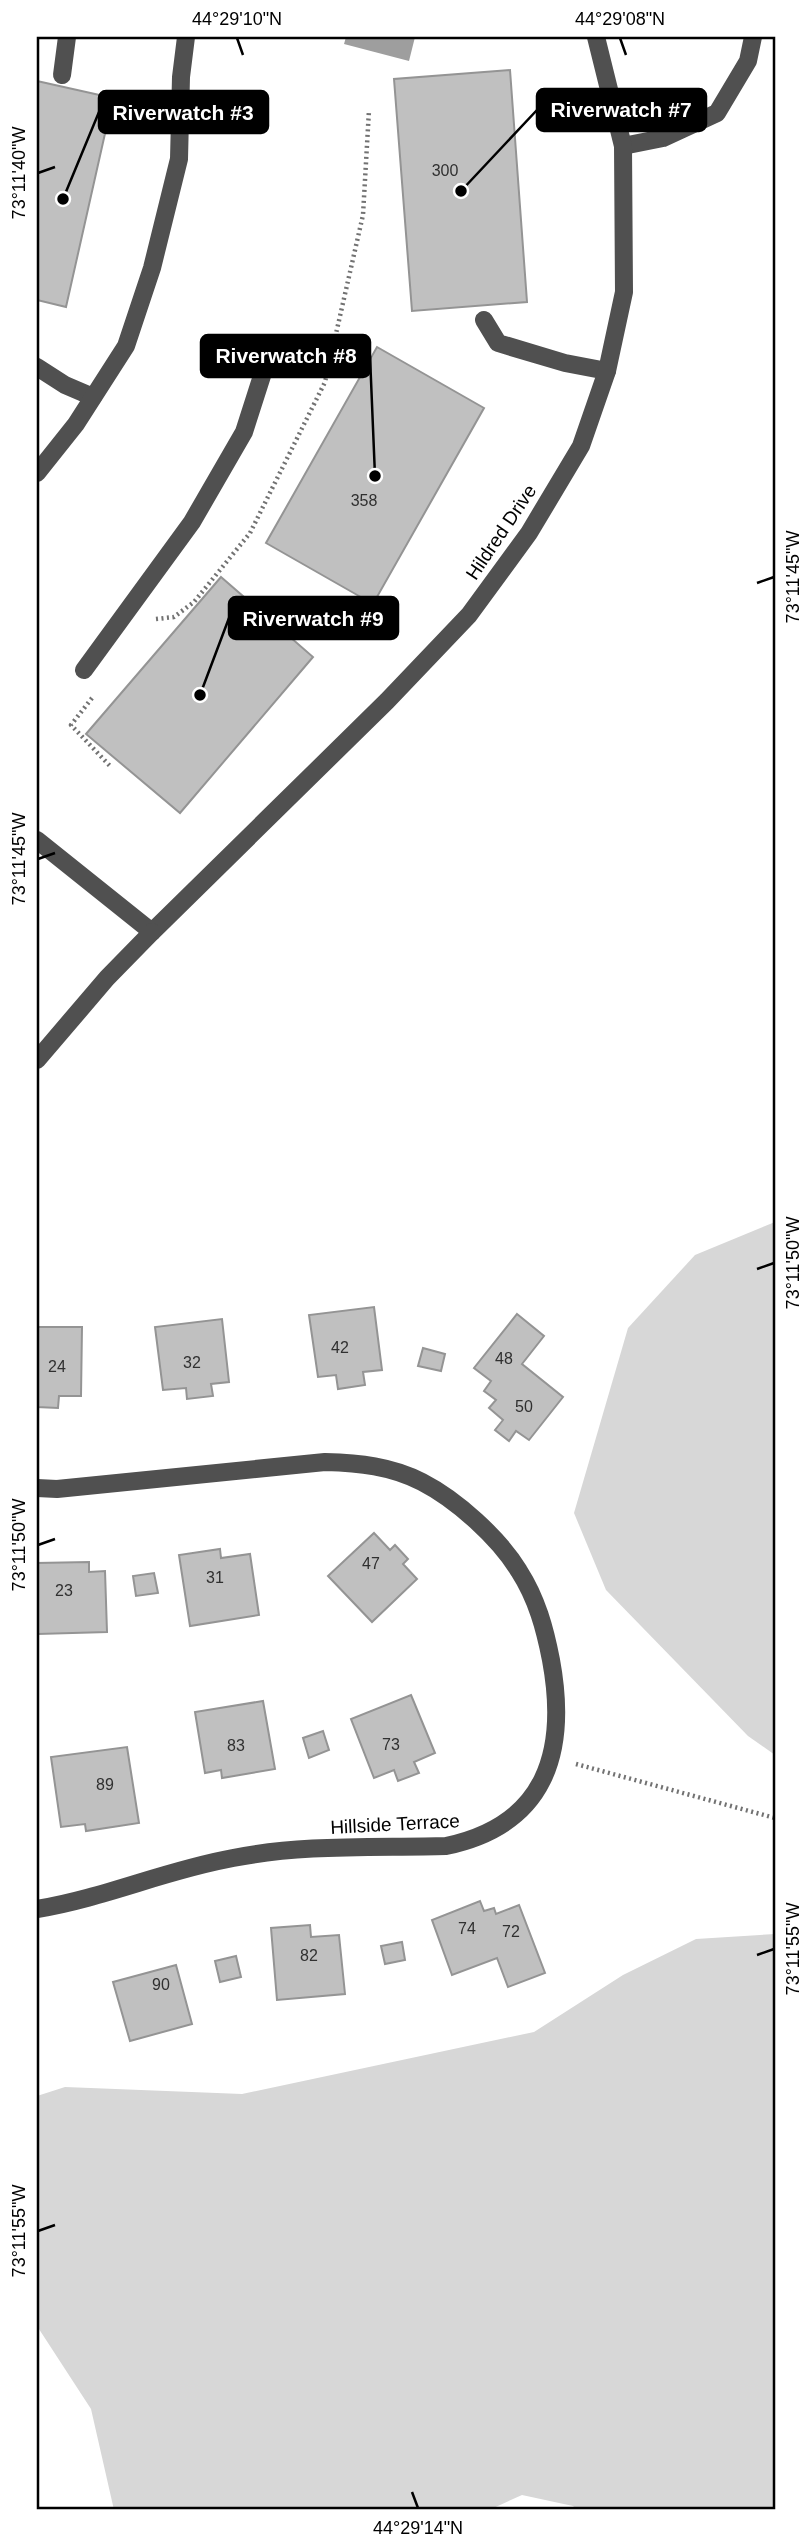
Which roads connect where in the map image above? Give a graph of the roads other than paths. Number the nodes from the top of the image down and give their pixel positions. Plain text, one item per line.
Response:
1 (66, 37) edge
2 (186, 37) edge
3 (596, 37) edge
4 (753, 37) edge
5 (62, 75) dead end
6 (623, 146) junction
7 (484, 320) dead end
8 (269, 354) dead end
9 (37, 367) edge
10 (607, 371) junction
11 (93, 397) junction
12 (37, 473) edge
13 (84, 670) dead end
14 (37, 840) edge
15 (152, 932) junction
16 (37, 1060) edge
17 (37, 1488) edge
18 (37, 1909) edge

1 - 5 street
2 - 11 street
3 - 6 street, Hildred Drive
4 - 6 street
6 - 10 street, Hildred Drive
7 - 10 street
8 - 13 street
9 - 11 street
10 - 15 street, Hildred Drive
11 - 12 street
14 - 15 street
15 - 16 street, Hildred Drive
17 - 18 street, Hillside Terrace

